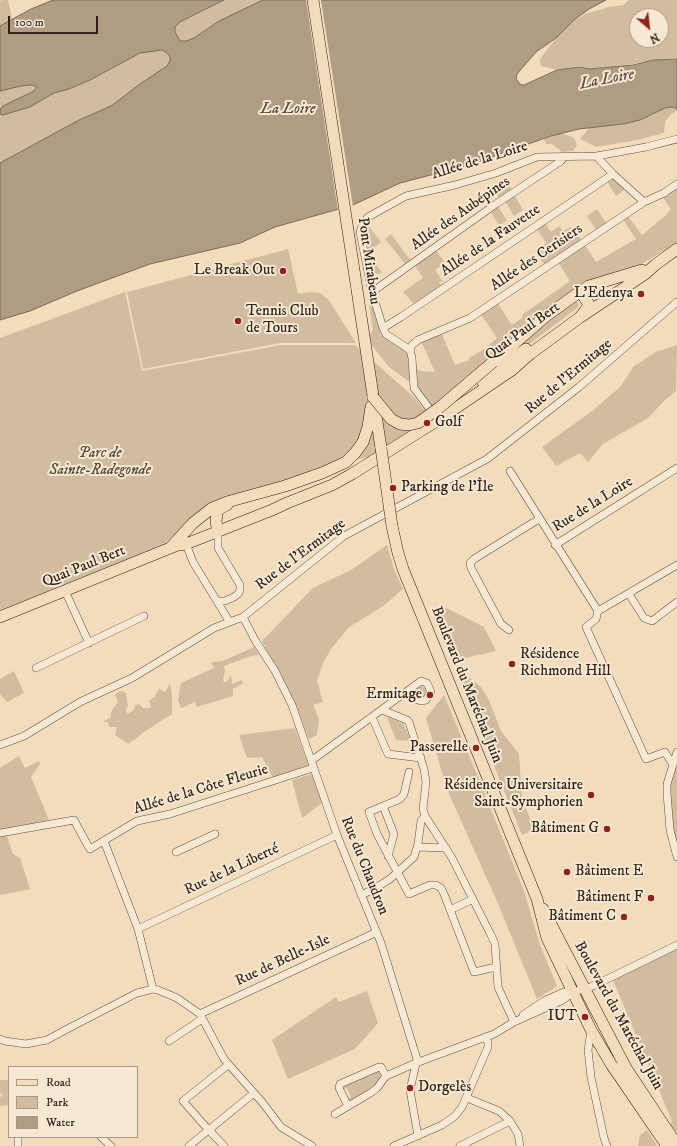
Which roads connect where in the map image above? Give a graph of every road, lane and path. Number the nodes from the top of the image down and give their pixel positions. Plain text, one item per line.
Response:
1 (313, 0) edge
2 (677, 139) edge
3 (598, 156) junction
4 (564, 157) junction
5 (613, 174) junction
6 (677, 184) edge
7 (644, 202) junction
8 (677, 249) edge
9 (655, 265) junction
10 (642, 270) junction
11 (372, 292) junction
12 (578, 293) junction
13 (677, 302) edge
14 (588, 304) junction
15 (579, 318) junction
16 (382, 328) junction
17 (410, 350) junction
18 (373, 397) junction
19 (437, 418) junction
20 (677, 468) edge
21 (510, 471) dead end
22 (246, 497) junction
23 (539, 519) junction
24 (392, 526) joint
25 (217, 529) junction
26 (555, 545) junction
27 (179, 546) junction
28 (677, 565) edge
29 (65, 591) junction
30 (629, 594) junction
31 (218, 601) junction
32 (677, 602) edge
33 (598, 612) junction
34 (144, 616) dead end
35 (0, 617) edge
36 (243, 617) junction
37 (229, 621) junction
38 (509, 630) dead end
39 (89, 643) junction
40 (36, 668) dead end
41 (406, 692) dead end
42 (382, 710) junction
43 (372, 717) junction
44 (0, 745) edge
45 (677, 752) edge
46 (421, 758) junction
47 (312, 765) junction
48 (673, 765) junction
49 (409, 772) dead end
50 (383, 806) junction
51 (425, 816) junction
52 (0, 833) edge
53 (215, 834) dead end
54 (337, 835) junction
55 (104, 841) junction
56 (417, 847) junction
57 (446, 848) junction
58 (176, 852) dead end
59 (388, 856) junction
60 (677, 857) edge
61 (396, 873) junction
62 (361, 895) junction
63 (473, 899) junction
64 (537, 899) junction
65 (450, 910) junction
66 (138, 929) junction
67 (377, 932) junction
68 (677, 945) edge
69 (496, 967) junction
70 (153, 989) junction
71 (584, 989) junction
72 (573, 992) junction
73 (201, 1017) junction
74 (514, 1022) junction
75 (501, 1030) junction
76 (592, 1030) junction
77 (484, 1038) junction
78 (0, 1039) edge
79 (169, 1041) dead end
80 (488, 1047) junction
81 (416, 1063) junction
82 (228, 1065) junction
83 (386, 1076) junction
84 (254, 1094) junction
85 (467, 1098) junction
86 (348, 1106) junction
87 (335, 1114) dead end
88 (510, 1121) junction
89 (209, 1130) junction
90 (418, 1136) junction
91 (102, 1138) edge
92 (677, 1145) edge
93 (111, 1146) edge
94 (190, 1146) edge
95 (224, 1146) edge
96 (312, 1146) edge
97 (394, 1146) edge
98 (460, 1146) edge
99 (520, 1146) edge
100 (608, 1146) edge
101 (666, 1146) edge

1 - 18 main road, Pont Mirabeau
2 - 3 street, Allée de la Loire
3 - 4 street, Allée de la Loire
3 - 5 street
4 - 11 street, Allée des Aubépines
4 - 11 street, Allée de la Loire
5 - 7 street
5 - 16 street, Allée de la Fauvette
6 - 7 street, Allée des Cerisiers
7 - 17 street, Allée des Cerisiers
8 - 9 main road, Quai Paul Bert
9 - 10 main road, Quai Paul Bert
9 - 15 main road, Quai Paul Bert
10 - 12 main road
10 - 14 main road, Quai Paul Bert
11 - 16 street
12 - 14 main road
12 - 18 main road, bridge
13 - 36 street, Rue de l'Ermitage
14 - 15 main road
14 - 19 main road, Quai Paul Bert
15 - 19 main road, Quai Paul Bert
16 - 17 street
17 - 19 street
18 - 22 main road
18 - 24 main road, Pont Mirabeau, bridge
19 - 25 main road, Quai Paul Bert
20 - 26 street, Rue de la Loire
21 - 23 street, Rue de la Loire
22 - 25 main road
22 - 27 main road
23 - 26 street, Rue de la Loire
23 - 38 street
24 - 64 main road, Boulevard du Maréchal Juin
25 - 27 main road, Quai Paul Bert
25 - 31 street
26 - 33 street
27 - 29 main road, Quai Paul Bert
27 - 31 street
28 - 30 street
29 - 35 main road, Quai Paul Bert
29 - 39 street
30 - 32 street
30 - 33 street
31 - 37 street
33 - 48 street
34 - 39 street
36 - 37 street, Rue de l'Ermitage
36 - 47 street, Rue du Chaudron
37 - 44 street, Rue de l'Ermitage
39 - 40 street
41 - 42 street, Allée de la Côte Fleurie
42 - 43 street, Allée de la Côte Fleurie
42 - 46 street
43 - 46 street
43 - 47 street, Allée de la Côte Fleurie
45 - 48 street
46 - 51 street
47 - 54 street, Rue du Chaudron
47 - 55 street, Allée de la Côte Fleurie
48 - 60 street
49 - 50 street
50 - 59 street
50 - 59 street
51 - 56 street
51 - 57 street
52 - 55 street, Allée de la Côte Fleurie
53 - 58 street
54 - 62 street, Rue du Chaudron
54 - 66 street, Rue de la Liberté
55 - 66 street
56 - 57 street
56 - 61 street
57 - 63 street
59 - 61 street
61 - 62 street
61 - 65 street
62 - 67 street, Rue du Chaudron
63 - 65 street
63 - 69 street
64 - 71 main road, Boulevard du Maréchal Juin
64 - 72 main road, Boulevard du Maréchal Juin
65 - 69 street
66 - 70 street
67 - 73 street, Rue de Belle-Isle
67 - 81 street, Rue du Chaudron
68 - 71 street
69 - 74 street
70 - 73 street
70 - 78 street
71 - 72 street
71 - 92 main road, Boulevard du Maréchal Juin
72 - 74 street
72 - 76 main road, Boulevard du Maréchal Juin
73 - 79 street, Rue de Belle-Isle
73 - 82 street
74 - 75 street
75 - 77 street
75 - 80 street
76 - 100 street
76 - 101 main road, Boulevard du Maréchal Juin
77 - 80 street
77 - 81 street
80 - 85 street
81 - 83 street
81 - 90 street, Rue du Chaudron
82 - 84 street
82 - 89 street
83 - 86 street
83 - 86 street
84 - 89 street
84 - 96 street
85 - 88 street
85 - 90 street
86 - 87 street
88 - 98 street
88 - 99 street
89 - 94 street
89 - 95 street
90 - 97 street
91 - 93 street

